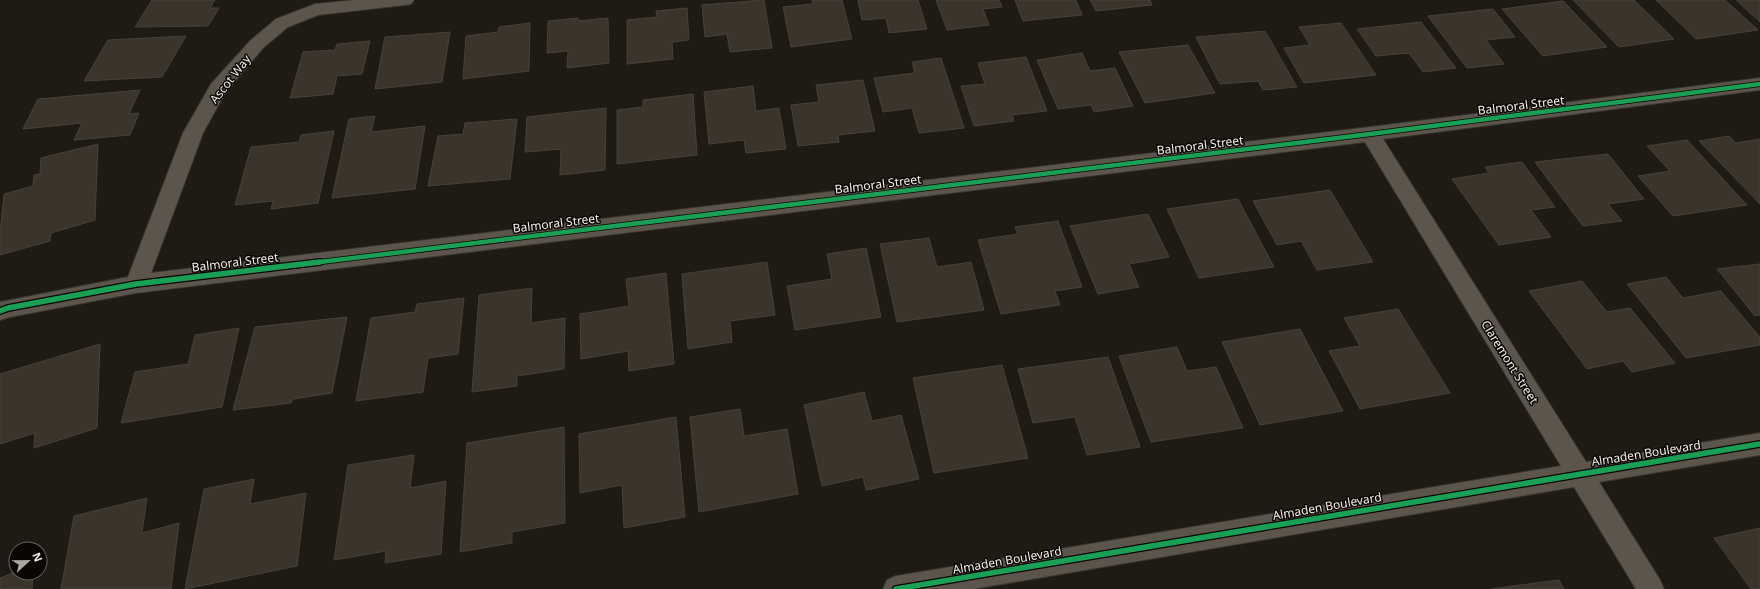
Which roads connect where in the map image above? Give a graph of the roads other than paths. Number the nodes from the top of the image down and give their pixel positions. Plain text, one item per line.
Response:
1 (404, 0) edge
2 (316, 5) edge
3 (1760, 84) edge
4 (1370, 134) junction
5 (136, 284) junction
6 (0, 311) edge
7 (1760, 444) edge
8 (1580, 474) junction
9 (896, 589) edge
10 (1650, 589) edge

1 - 2 street, Ascot Way
2 - 5 street, Ascot Way
3 - 4 street, Balmoral Street
4 - 5 street, Balmoral Street
4 - 8 street, Claremont Street
5 - 6 street, Balmoral Street
7 - 8 street, Almaden Boulevard
8 - 9 street, Almaden Boulevard
8 - 10 street, Claremont Street

